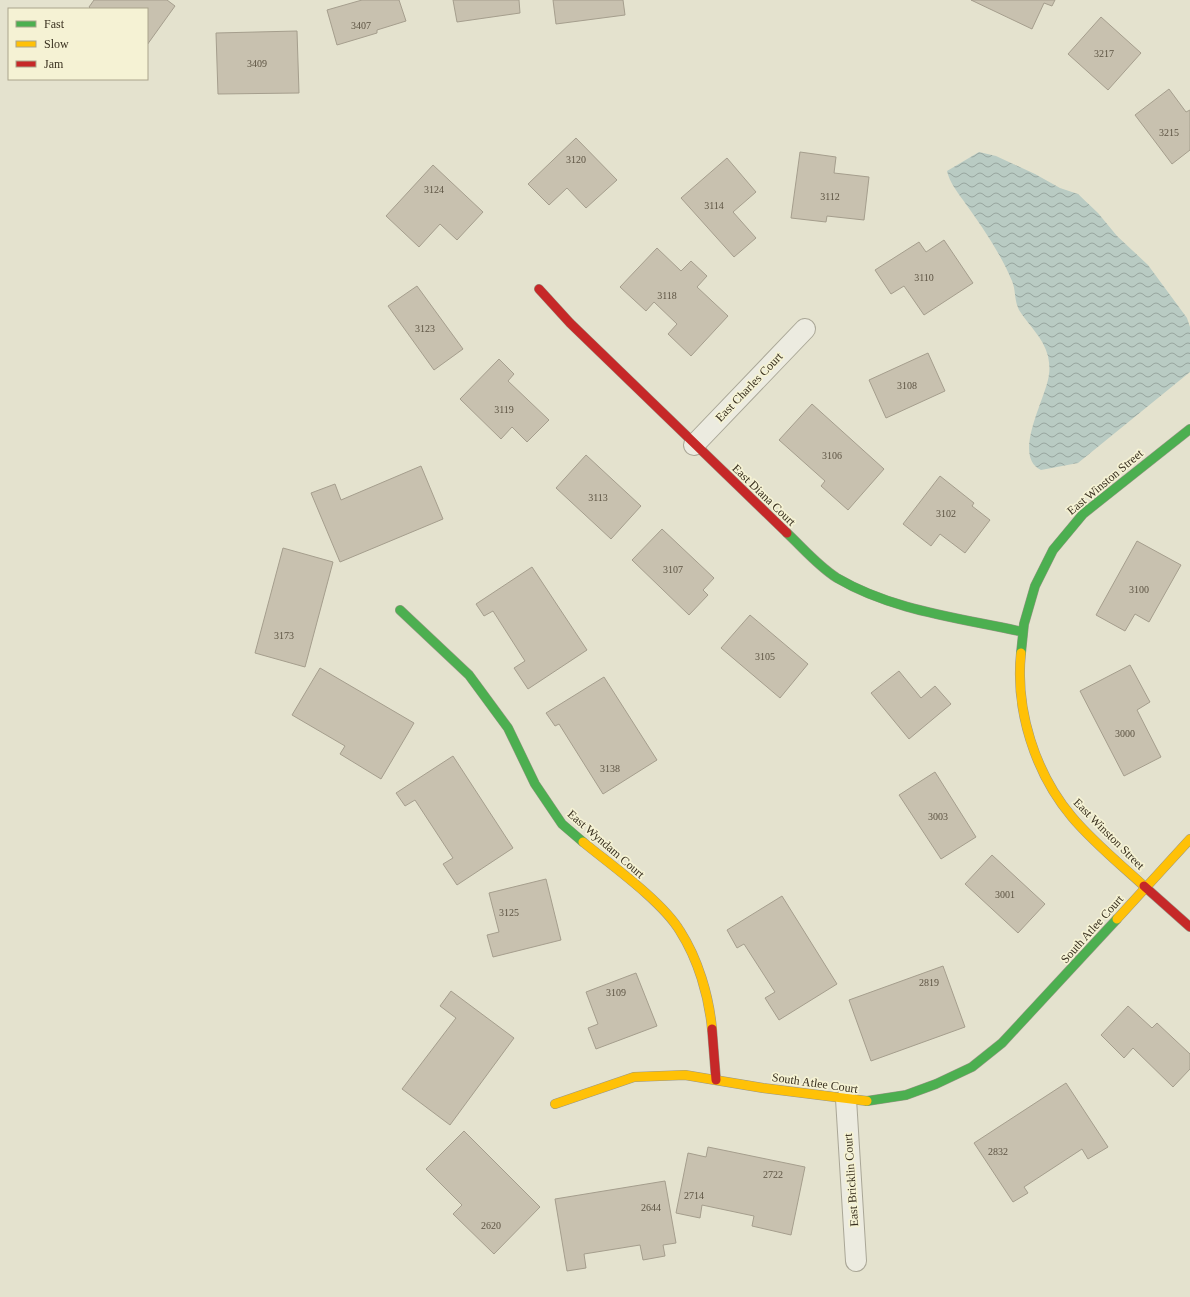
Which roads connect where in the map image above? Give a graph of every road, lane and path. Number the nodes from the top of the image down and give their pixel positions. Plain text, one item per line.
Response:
1 (539, 289) dead end
2 (805, 329) dead end
3 (1190, 429) edge
4 (694, 445) junction
5 (400, 610) dead end
6 (1023, 632) junction
7 (1190, 839) edge
8 (1146, 887) junction
9 (1190, 927) edge
10 (716, 1080) junction
11 (846, 1099) junction
12 (556, 1104) dead end
13 (856, 1261) dead end

1 - 4 street, East Diana Court
2 - 4 street, East Charles Court
3 - 6 street, East Winston Street
4 - 6 street, East Diana Court
5 - 10 street, East Wyndam Court
6 - 8 street, East Winston Street
7 - 8 street, South Atlee Court
8 - 9 street, East Winston Street
8 - 11 street, South Atlee Court
10 - 11 street, South Atlee Court
10 - 12 street, South Atlee Court
11 - 13 street, East Bricklin Court

